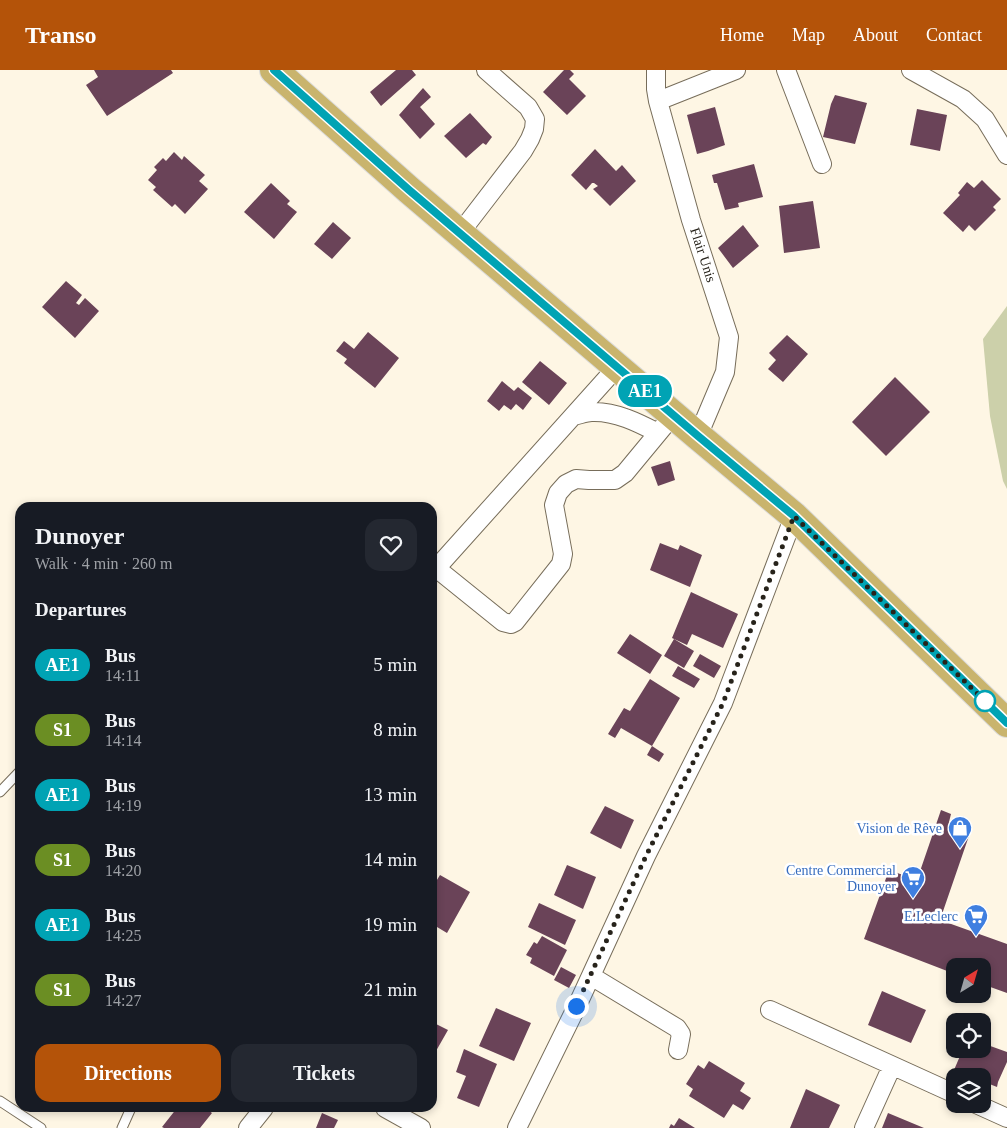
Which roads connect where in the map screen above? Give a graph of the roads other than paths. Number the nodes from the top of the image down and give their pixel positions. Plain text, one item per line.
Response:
1 (274, 70) edge
2 (486, 70) edge
3 (656, 70) edge
4 (736, 70) edge
5 (786, 70) edge
6 (911, 70) edge
7 (658, 101) junction
8 (1007, 155) edge
9 (822, 164) dead end
10 (460, 233) junction
11 (617, 367) junction
12 (572, 416) junction
13 (666, 424) junction
14 (698, 436) junction
15 (794, 516) junction
16 (437, 567) edge
17 (437, 572) edge
18 (1007, 723) edge
19 (15, 776) edge
20 (0, 792) edge
21 (591, 976) junction
22 (770, 1010) dead end
23 (678, 1050) dead end
24 (892, 1066) junction
25 (946, 1090) edge
26 (0, 1102) edge
27 (991, 1111) edge
28 (15, 1112) edge
29 (16, 1112) edge
30 (129, 1112) edge
31 (261, 1112) edge
32 (392, 1112) edge
33 (1007, 1118) edge
34 (41, 1128) edge
35 (122, 1128) edge
36 (248, 1128) edge
37 (421, 1128) edge
38 (517, 1128) edge
39 (864, 1128) edge

1 - 10 main road
2 - 10 street
3 - 7 street, Flair Unis
4 - 7 street
5 - 9 street
6 - 8 street
7 - 14 street, Flair Unis
10 - 11 main road
11 - 12 street
11 - 13 main road
12 - 13 street
12 - 16 street
13 - 14 main road
13 - 17 street
14 - 15 main road
15 - 18 main road
15 - 21 street
19 - 20 lane
21 - 23 street
21 - 38 street
22 - 24 street
24 - 25 street
24 - 39 street
26 - 28 lane
27 - 33 street
29 - 34 lane
30 - 35 lane
31 - 36 street
32 - 37 street

